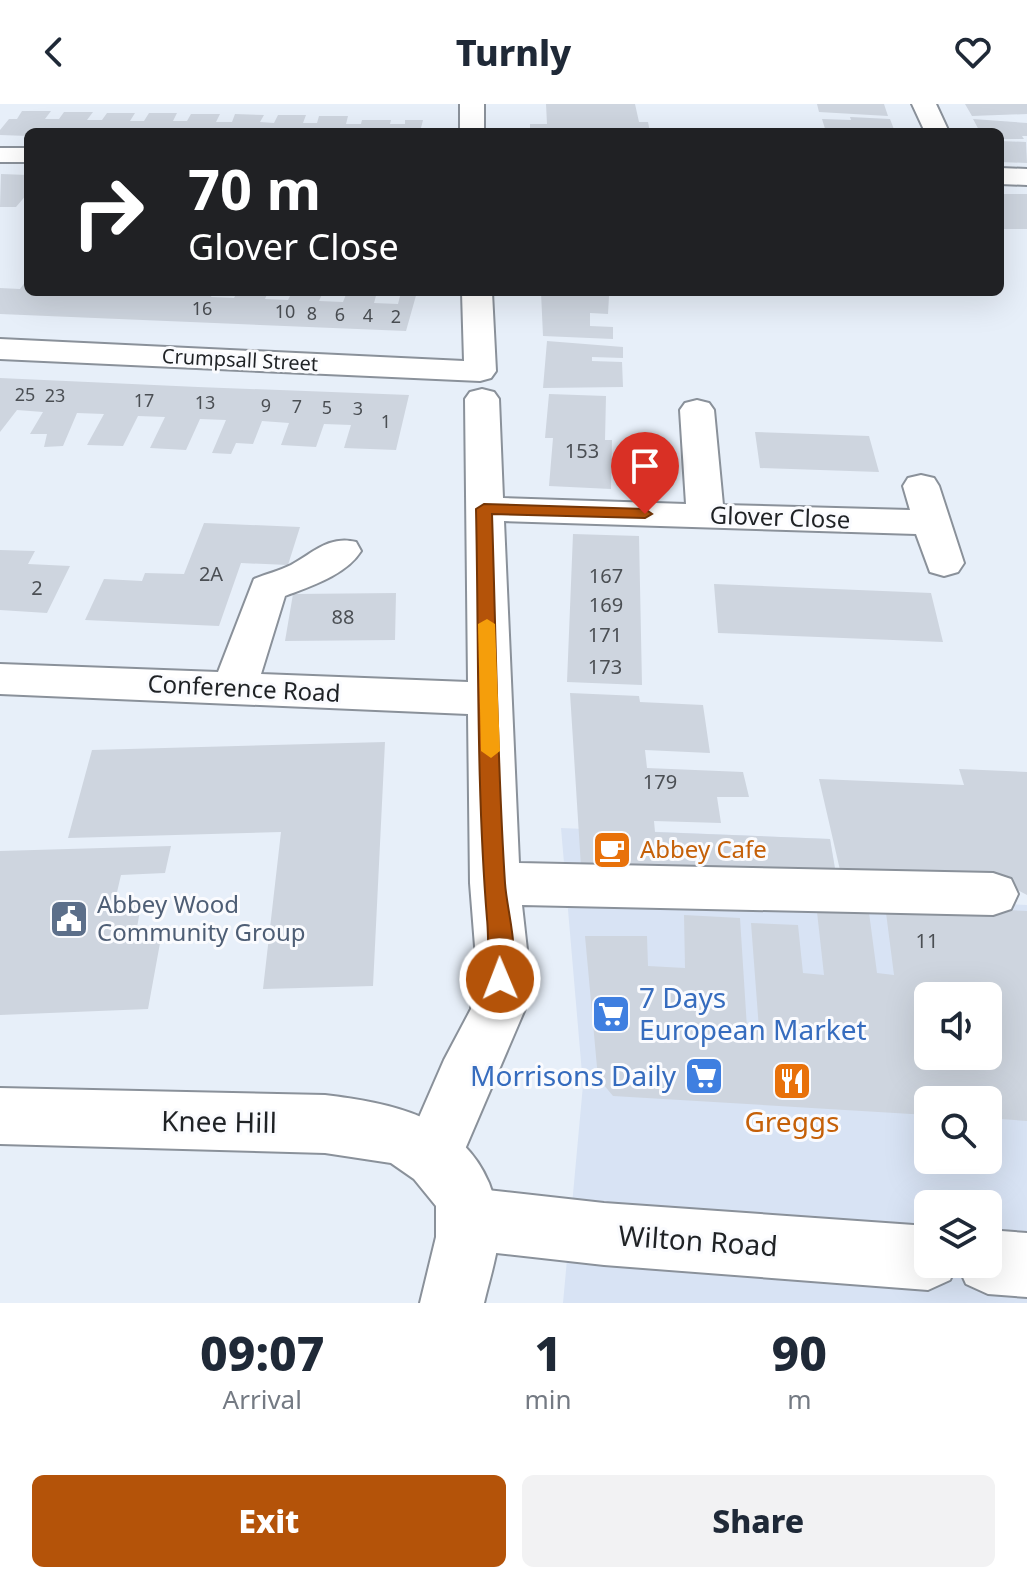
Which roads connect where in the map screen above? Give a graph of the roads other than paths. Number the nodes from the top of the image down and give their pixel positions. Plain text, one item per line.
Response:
1 (472, 104) edge
2 (924, 104) edge
3 (472, 128) edge
4 (935, 128) edge
5 (0, 155) edge
6 (24, 155) edge
7 (1004, 176) edge
8 (1027, 177) edge
9 (477, 296) edge
10 (0, 349) edge
11 (481, 385) junction
12 (697, 410) dead end
13 (921, 486) dead end
14 (484, 509) junction
15 (705, 516) junction
16 (932, 523) junction
17 (342, 551) dead end
18 (944, 563) dead end
19 (0, 679) edge
20 (235, 687) junction
21 (489, 699) junction
22 (495, 883) junction
23 (993, 894) dead end
24 (0, 1116) edge
25 (433, 1154) junction
26 (469, 1219) junction
27 (914, 1257) edge
28 (1002, 1263) edge
29 (1027, 1265) edge
30 (452, 1303) edge

1 - 3 street
2 - 4 street
5 - 6 street
7 - 8 street
9 - 11 street
10 - 11 street, Crumpsall Street
11 - 14 street
12 - 15 street
13 - 16 street
14 - 15 street, Glover Close
14 - 21 street
15 - 16 street, Glover Close
16 - 18 street
17 - 20 street
19 - 20 street, Conference Road
20 - 21 street, Conference Road
21 - 22 street
22 - 23 street
22 - 25 street
24 - 25 street, Knee Hill
25 - 26 street
26 - 27 street, Wilton Road
26 - 30 street
28 - 29 street

